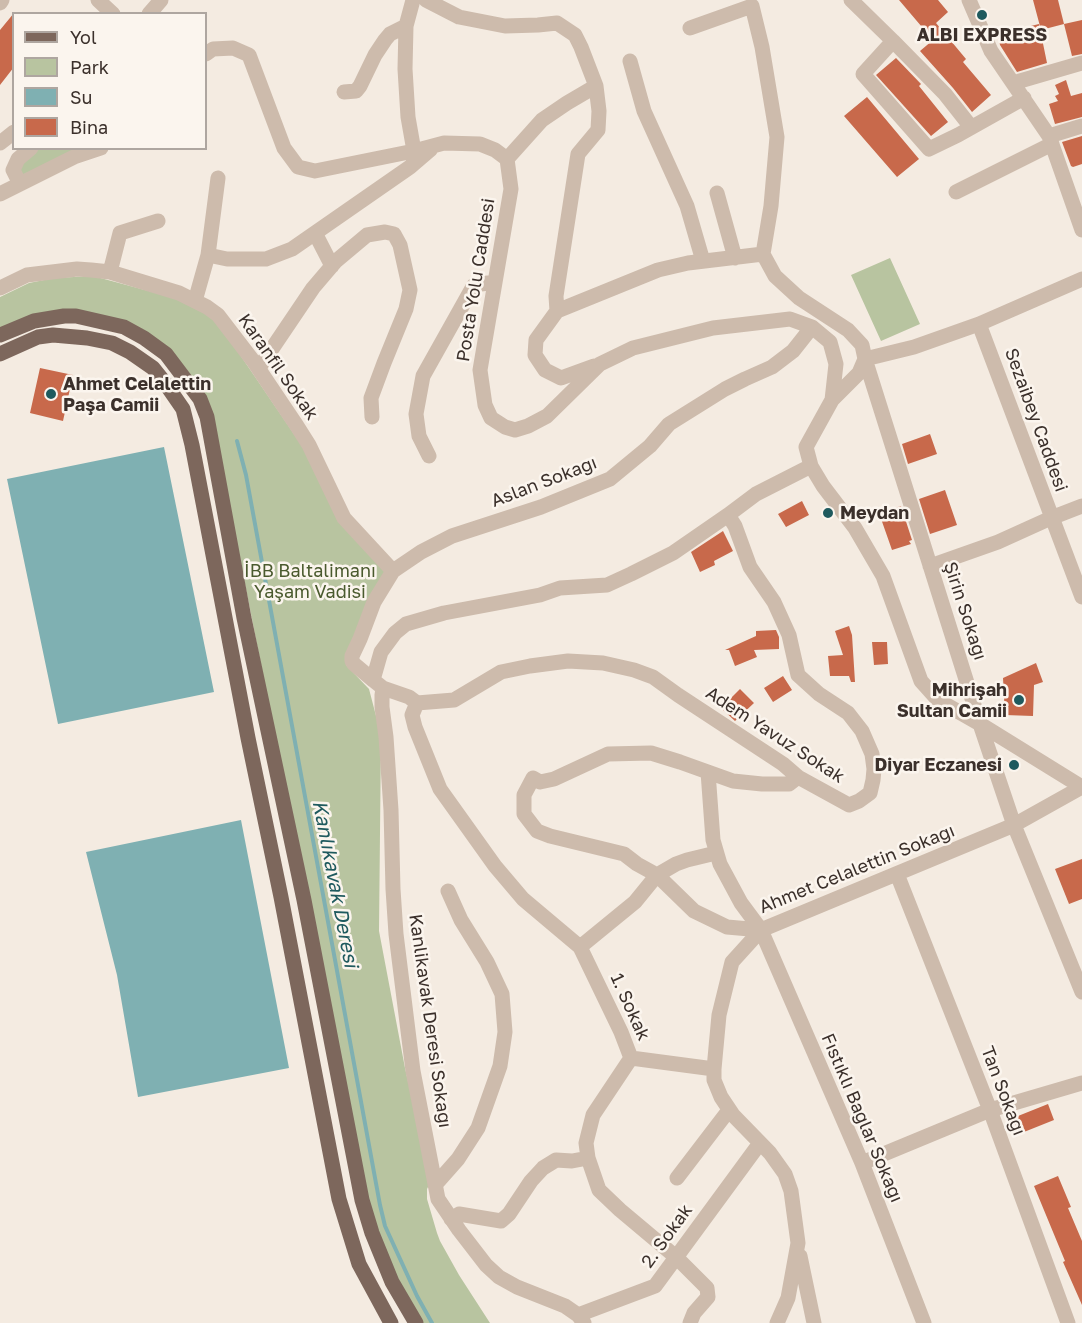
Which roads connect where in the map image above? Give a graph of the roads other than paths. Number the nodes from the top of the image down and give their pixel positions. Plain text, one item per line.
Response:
1 (98, 0) edge
2 (161, 0) edge
3 (413, 0) edge
4 (427, 0) edge
5 (851, 0) edge
6 (969, 0) edge
7 (111, 12) edge
8 (151, 12) edge
9 (406, 26) junction
10 (690, 28) dead end
11 (893, 41) junction
12 (207, 53) edge
13 (630, 61) dead end
14 (1082, 63) edge
15 (1013, 83) junction
16 (596, 86) junction
17 (344, 92) dead end
18 (1024, 98) junction
19 (1082, 126) edge
20 (971, 128) junction
21 (12, 134) edge
22 (1051, 140) junction
23 (0, 143) edge
24 (436, 145) junction
25 (29, 150) edge
26 (95, 150) edge
27 (414, 151) junction
28 (507, 159) junction
29 (218, 178) dead end
30 (20, 184) junction
31 (957, 192) dead end
32 (717, 193) dead end
33 (0, 194) edge
34 (158, 221) dead end
35 (1082, 230) edge
36 (315, 233) junction
37 (763, 254) junction
38 (208, 255) junction
39 (735, 258) junction
40 (703, 261) junction
41 (332, 266) junction
42 (110, 272) junction
43 (1082, 279) edge
44 (495, 282) junction
45 (0, 288) edge
46 (195, 301) junction
47 (557, 311) junction
48 (980, 324) junction
49 (812, 327) junction
50 (0, 335) edge
51 (0, 354) edge
52 (600, 364) junction
53 (867, 366) junction
54 (259, 368) junction
55 (832, 400) junction
56 (372, 417) dead end
57 (429, 456) dead end
58 (811, 466) junction
59 (1082, 506) edge
60 (728, 514) junction
61 (1052, 518) junction
62 (930, 566) junction
63 (393, 571) junction
64 (1082, 597) edge
65 (378, 684) junction
66 (417, 703) junction
67 (980, 724) junction
68 (708, 772) junction
69 (798, 777) junction
70 (1082, 787) edge
71 (1014, 825) junction
72 (716, 853) junction
73 (657, 874) junction
74 (897, 874) junction
75 (448, 891) dead end
76 (760, 930) junction
77 (580, 947) junction
78 (1082, 992) edge
79 (631, 1058) junction
80 (714, 1069) junction
81 (1082, 1083) edge
82 (729, 1110) junction
83 (990, 1110) junction
84 (760, 1143) junction
85 (588, 1158) junction
86 (862, 1164) junction
87 (677, 1178) dead end
88 (435, 1185) junction
89 (451, 1219) junction
90 (798, 1243) junction
91 (676, 1257) junction
92 (581, 1319) edge
93 (391, 1323) edge
94 (416, 1323) edge
95 (690, 1323) edge
96 (777, 1323) edge
97 (814, 1323) edge
98 (924, 1323) edge
99 (1068, 1323) edge

1 - 7 street
2 - 8 street
3 - 9 street
4 - 16 street
5 - 11 street
6 - 15 street
9 - 17 street
9 - 27 street
10 - 37 street
11 - 20 street
11 - 20 street
12 - 27 street
13 - 40 street
14 - 15 street
15 - 18 street
16 - 28 street
16 - 47 street
18 - 20 street
18 - 22 street
19 - 22 street
21 - 23 street
22 - 31 street
22 - 35 street
24 - 27 street
24 - 28 street
24 - 36 street
25 - 30 street
26 - 30 street
28 - 44 street, Posta Yolu Caddesi
29 - 38 street
30 - 33 street
32 - 39 street
34 - 42 street
36 - 38 street
36 - 41 street
37 - 39 street
37 - 53 street, Şirin Sokağı
38 - 46 street
39 - 40 street
40 - 47 street
41 - 54 street
41 - 56 street
42 - 45 street, Karanfil Sokak
42 - 46 street, Karanfil Sokak
43 - 48 street
44 - 52 street, Posta Yolu Caddesi
44 - 57 street
46 - 54 street, Karanfil Sokak
47 - 52 street
48 - 53 street
48 - 61 street, Sezaibey Caddesi
49 - 52 street, Posta Yolu Caddesi
49 - 55 street
49 - 63 street, Aslan Sokağı
50 - 94 main road
51 - 93 main road
53 - 55 street
53 - 62 street, Şirin Sokağı
54 - 63 street, Karanfil Sokak
55 - 58 street
58 - 60 street
58 - 67 street
59 - 61 street
60 - 65 street
60 - 69 street, Adem Yavuz Sokak
61 - 62 street
61 - 64 street, Sezaibey Caddesi
62 - 67 street, Şirin Sokağı
63 - 65 street
65 - 66 street, Adem Yavuz Sokak
65 - 88 street, Kanlikavak Deresi Sokağı
66 - 69 street, Adem Yavuz Sokak
66 - 77 street, 1. Sokak
67 - 70 street
67 - 71 street, Şirin Sokağı
68 - 69 street, Ahmet Celalettin Sokağı
68 - 72 street, Fıstıklı Bağlar Sokağı
68 - 73 street, Ahmet Celalettin Sokağı
70 - 71 street, Ahmet Celalettin Sokağı
71 - 74 street, Ahmet Celalettin Sokağı
71 - 78 street, Şirin Sokağı
72 - 73 street
72 - 76 street, Fıstıklı Bağlar Sokağı
73 - 76 street, Ahmet Celalettin Sokağı
73 - 77 street
74 - 76 street, Ahmet Celalettin Sokağı
74 - 83 street, Tan Sokağı
75 - 88 street
76 - 80 street
76 - 86 street, Fıstıklı Bağlar Sokağı
77 - 79 street, 1. Sokak
79 - 80 street
79 - 85 street, 1. Sokak
80 - 82 street
81 - 83 street
82 - 84 street
82 - 87 street
83 - 86 street
83 - 99 street, Tan Sokağı
84 - 90 street
84 - 91 street, 2. Sokak
85 - 89 street
85 - 91 street, 1. Sokak
86 - 98 street, Fıstıklı Bağlar Sokağı
88 - 89 street, Kanlikavak Deresi Sokağı
89 - 92 street, Kanlikavak Deresi Sokağı
90 - 96 street
90 - 97 street
91 - 92 street, 2. Sokak
91 - 95 street, 1. Sokak

